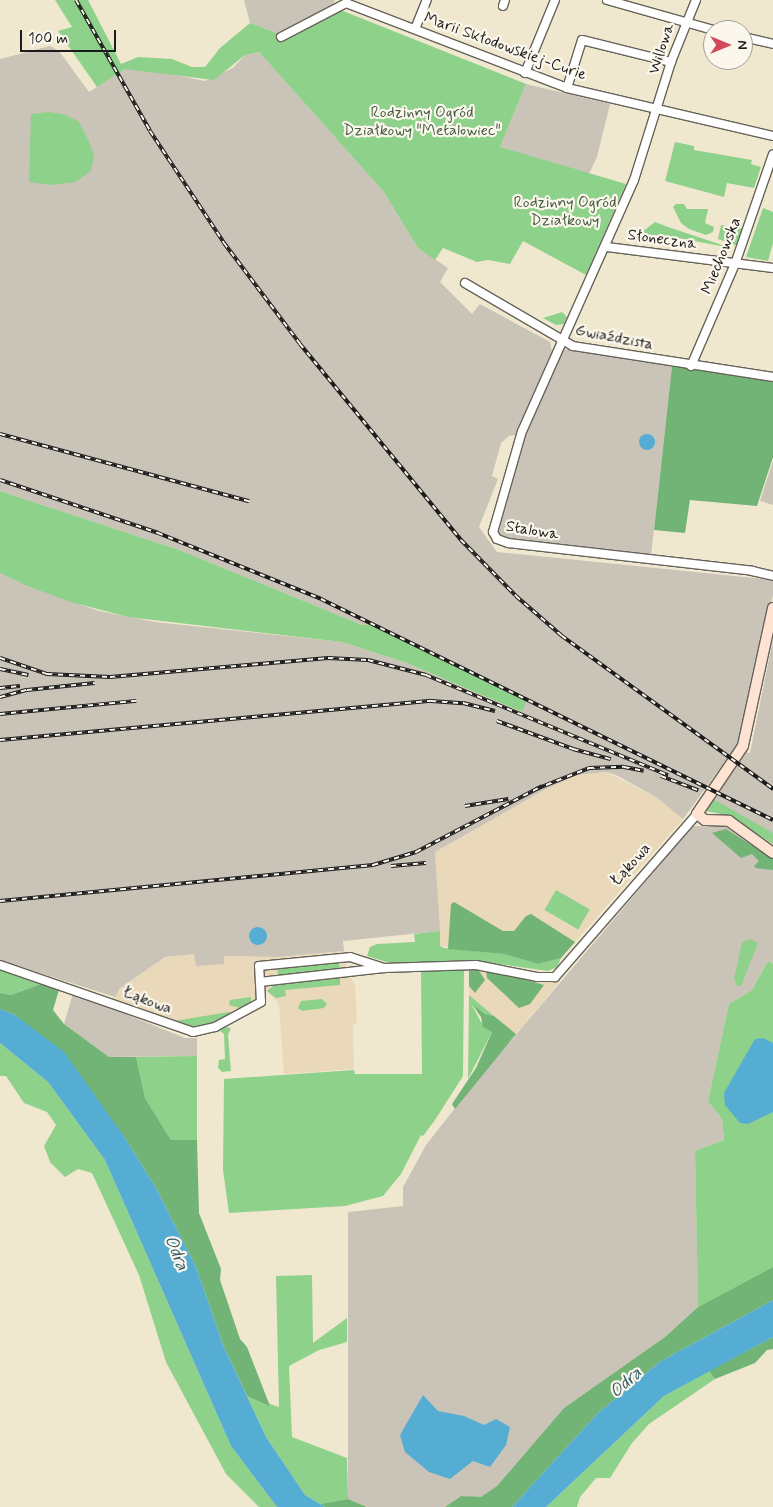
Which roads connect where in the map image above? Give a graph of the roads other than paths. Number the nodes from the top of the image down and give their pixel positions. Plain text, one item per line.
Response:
1 (427, 0) edge
2 (555, 0) edge
3 (606, 0) edge
4 (696, 0) edge
5 (685, 23) junction
6 (703, 27) edge
7 (415, 29) junction
8 (281, 38) dead end
9 (753, 39) edge
10 (773, 44) edge
11 (671, 62) junction
12 (524, 73) junction
13 (567, 88) junction
14 (658, 109) junction
15 (773, 136) edge
16 (773, 154) edge
17 (607, 247) junction
18 (735, 264) junction
19 (773, 268) edge
20 (465, 282) dead end
21 (563, 341) junction
22 (691, 366) junction
23 (773, 377) edge
24 (773, 576) edge
25 (773, 608) edge
26 (697, 814) junction
27 (773, 853) edge
28 (350, 957) junction
29 (362, 961) junction
30 (0, 965) edge
31 (384, 968) junction
32 (357, 972) junction
33 (260, 982) junction

1 - 7 street
2 - 12 street
3 - 5 street
4 - 5 street, Willowa
5 - 6 street
5 - 11 street, Willowa
7 - 8 street, Marii Skłodowskiej-Curie
7 - 12 street, Marii Skłodowskiej-Curie
9 - 10 street
11 - 13 street
11 - 14 street, Willowa
12 - 13 street, Marii Skłodowskiej-Curie
13 - 14 street, Marii Skłodowskiej-Curie
14 - 15 street, Marii Skłodowskiej-Curie
14 - 17 street, Willowa
16 - 18 street, Miechowska
17 - 18 street, Słoneczna
17 - 21 street, Willowa
18 - 19 street, Słoneczna
18 - 22 street, Miechowska
20 - 21 street, Gwiaździsta
21 - 22 street, Gwiaździsta
21 - 24 street, Stalowa
22 - 23 street, Gwiaździsta
25 - 26 street, Łąkowa
26 - 27 street
26 - 31 street, Łąkowa
28 - 29 street, Łąkowa
28 - 32 street
28 - 33 street, Łąkowa
29 - 31 street, Łąkowa
29 - 32 street
30 - 33 street, Łąkowa
31 - 32 street, Łąkowa
32 - 33 street, Łąkowa

